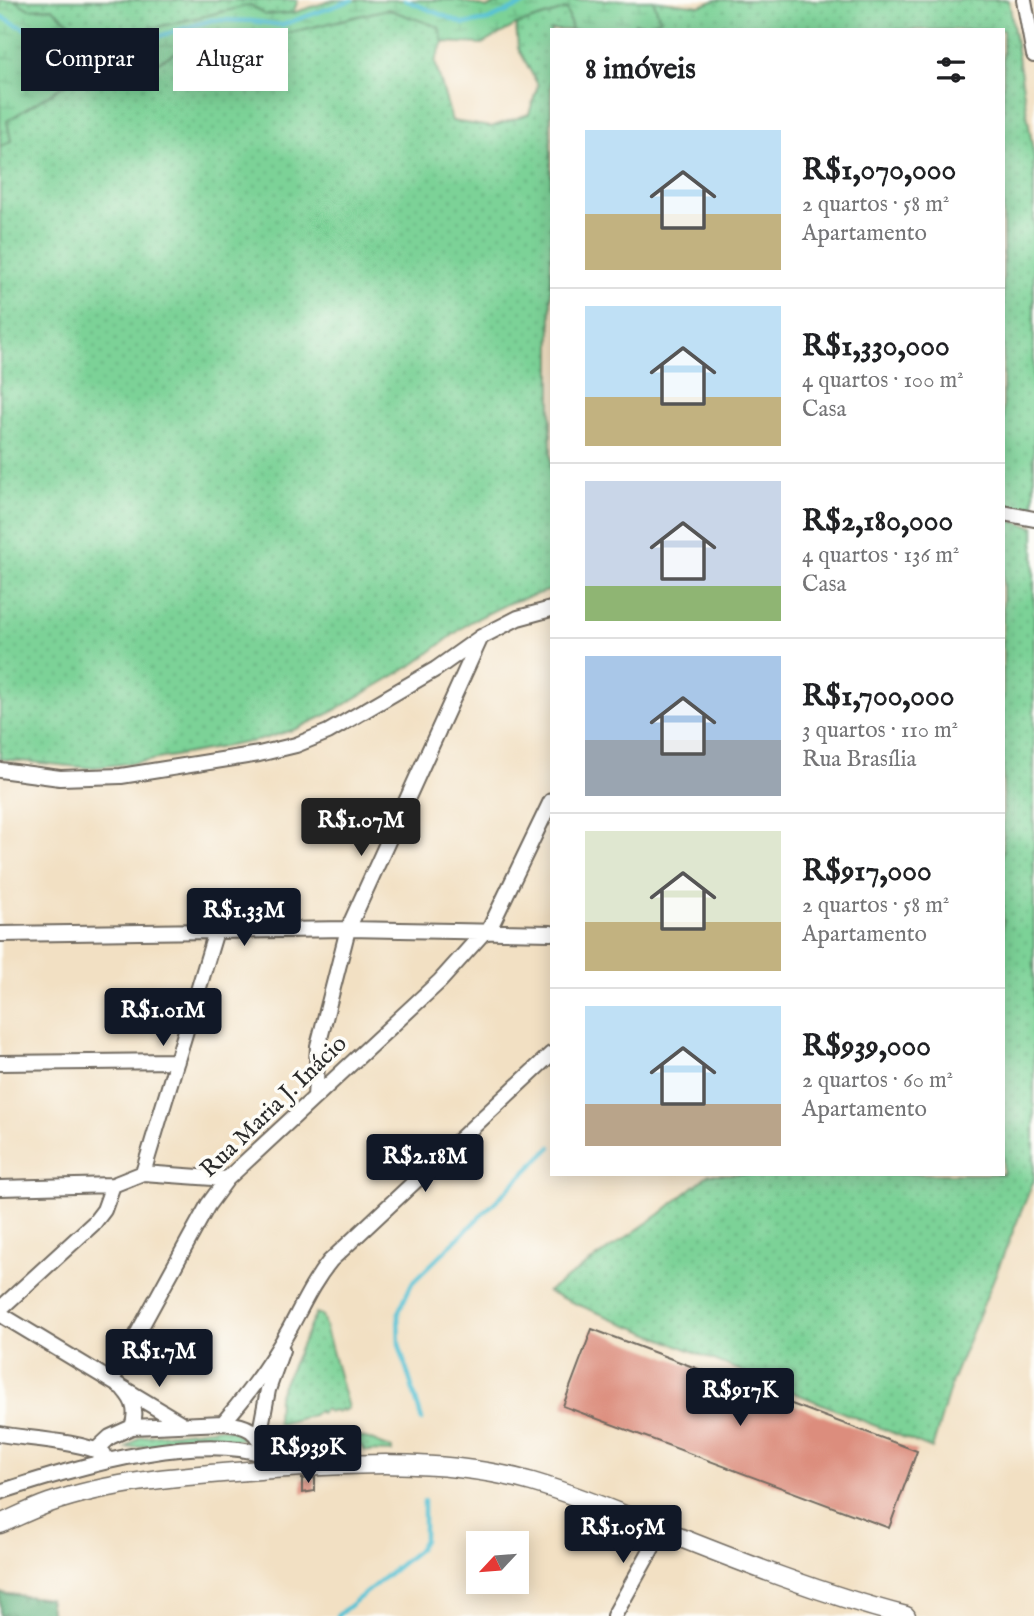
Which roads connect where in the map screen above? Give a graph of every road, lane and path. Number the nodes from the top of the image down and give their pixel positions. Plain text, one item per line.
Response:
1 (1028, 2) edge
2 (1034, 55) edge
3 (1005, 513) edge
4 (1034, 519) edge
5 (550, 609) edge
6 (481, 637) junction
7 (0, 770) edge
8 (550, 803) edge
9 (348, 929) junction
10 (216, 931) junction
11 (486, 932) junction
12 (550, 933) edge
13 (0, 934) edge
14 (550, 1055) edge
15 (177, 1061) junction
16 (0, 1063) edge
17 (315, 1097) junction
18 (143, 1174) junction
19 (227, 1180) junction
20 (113, 1185) junction
21 (0, 1188) edge
22 (0, 1312) edge
23 (290, 1329) junction
24 (115, 1382) junction
25 (181, 1423) junction
26 (223, 1423) junction
27 (132, 1427) junction
28 (0, 1434) edge
29 (259, 1437) junction
30 (96, 1450) junction
31 (265, 1454) junction
32 (114, 1460) junction
33 (290, 1467) junction
34 (0, 1492) edge
35 (0, 1524) edge
36 (662, 1530) junction
37 (614, 1616) edge
38 (906, 1616) edge

1 - 2 street
3 - 4 street
5 - 6 street
6 - 7 street
6 - 9 street
8 - 11 street, Rua Maria J. Inácio
9 - 10 street
9 - 11 street
9 - 17 street
10 - 13 street
10 - 15 street
11 - 12 street
11 - 17 street, Rua Maria J. Inácio
14 - 23 street
15 - 16 street
15 - 18 street
17 - 19 street, Rua Maria J. Inácio
18 - 19 street
18 - 20 street
19 - 24 street, Rua Maria J. Inácio
20 - 21 street
20 - 22 street
22 - 24 street
23 - 26 street
23 - 29 street
24 - 25 street
24 - 27 street
25 - 26 street
25 - 27 street
26 - 29 street
27 - 30 street
28 - 30 street
29 - 31 street
30 - 32 street
31 - 32 street
31 - 33 street
32 - 34 street
33 - 35 main road
33 - 36 main road
36 - 37 street
36 - 38 main road

